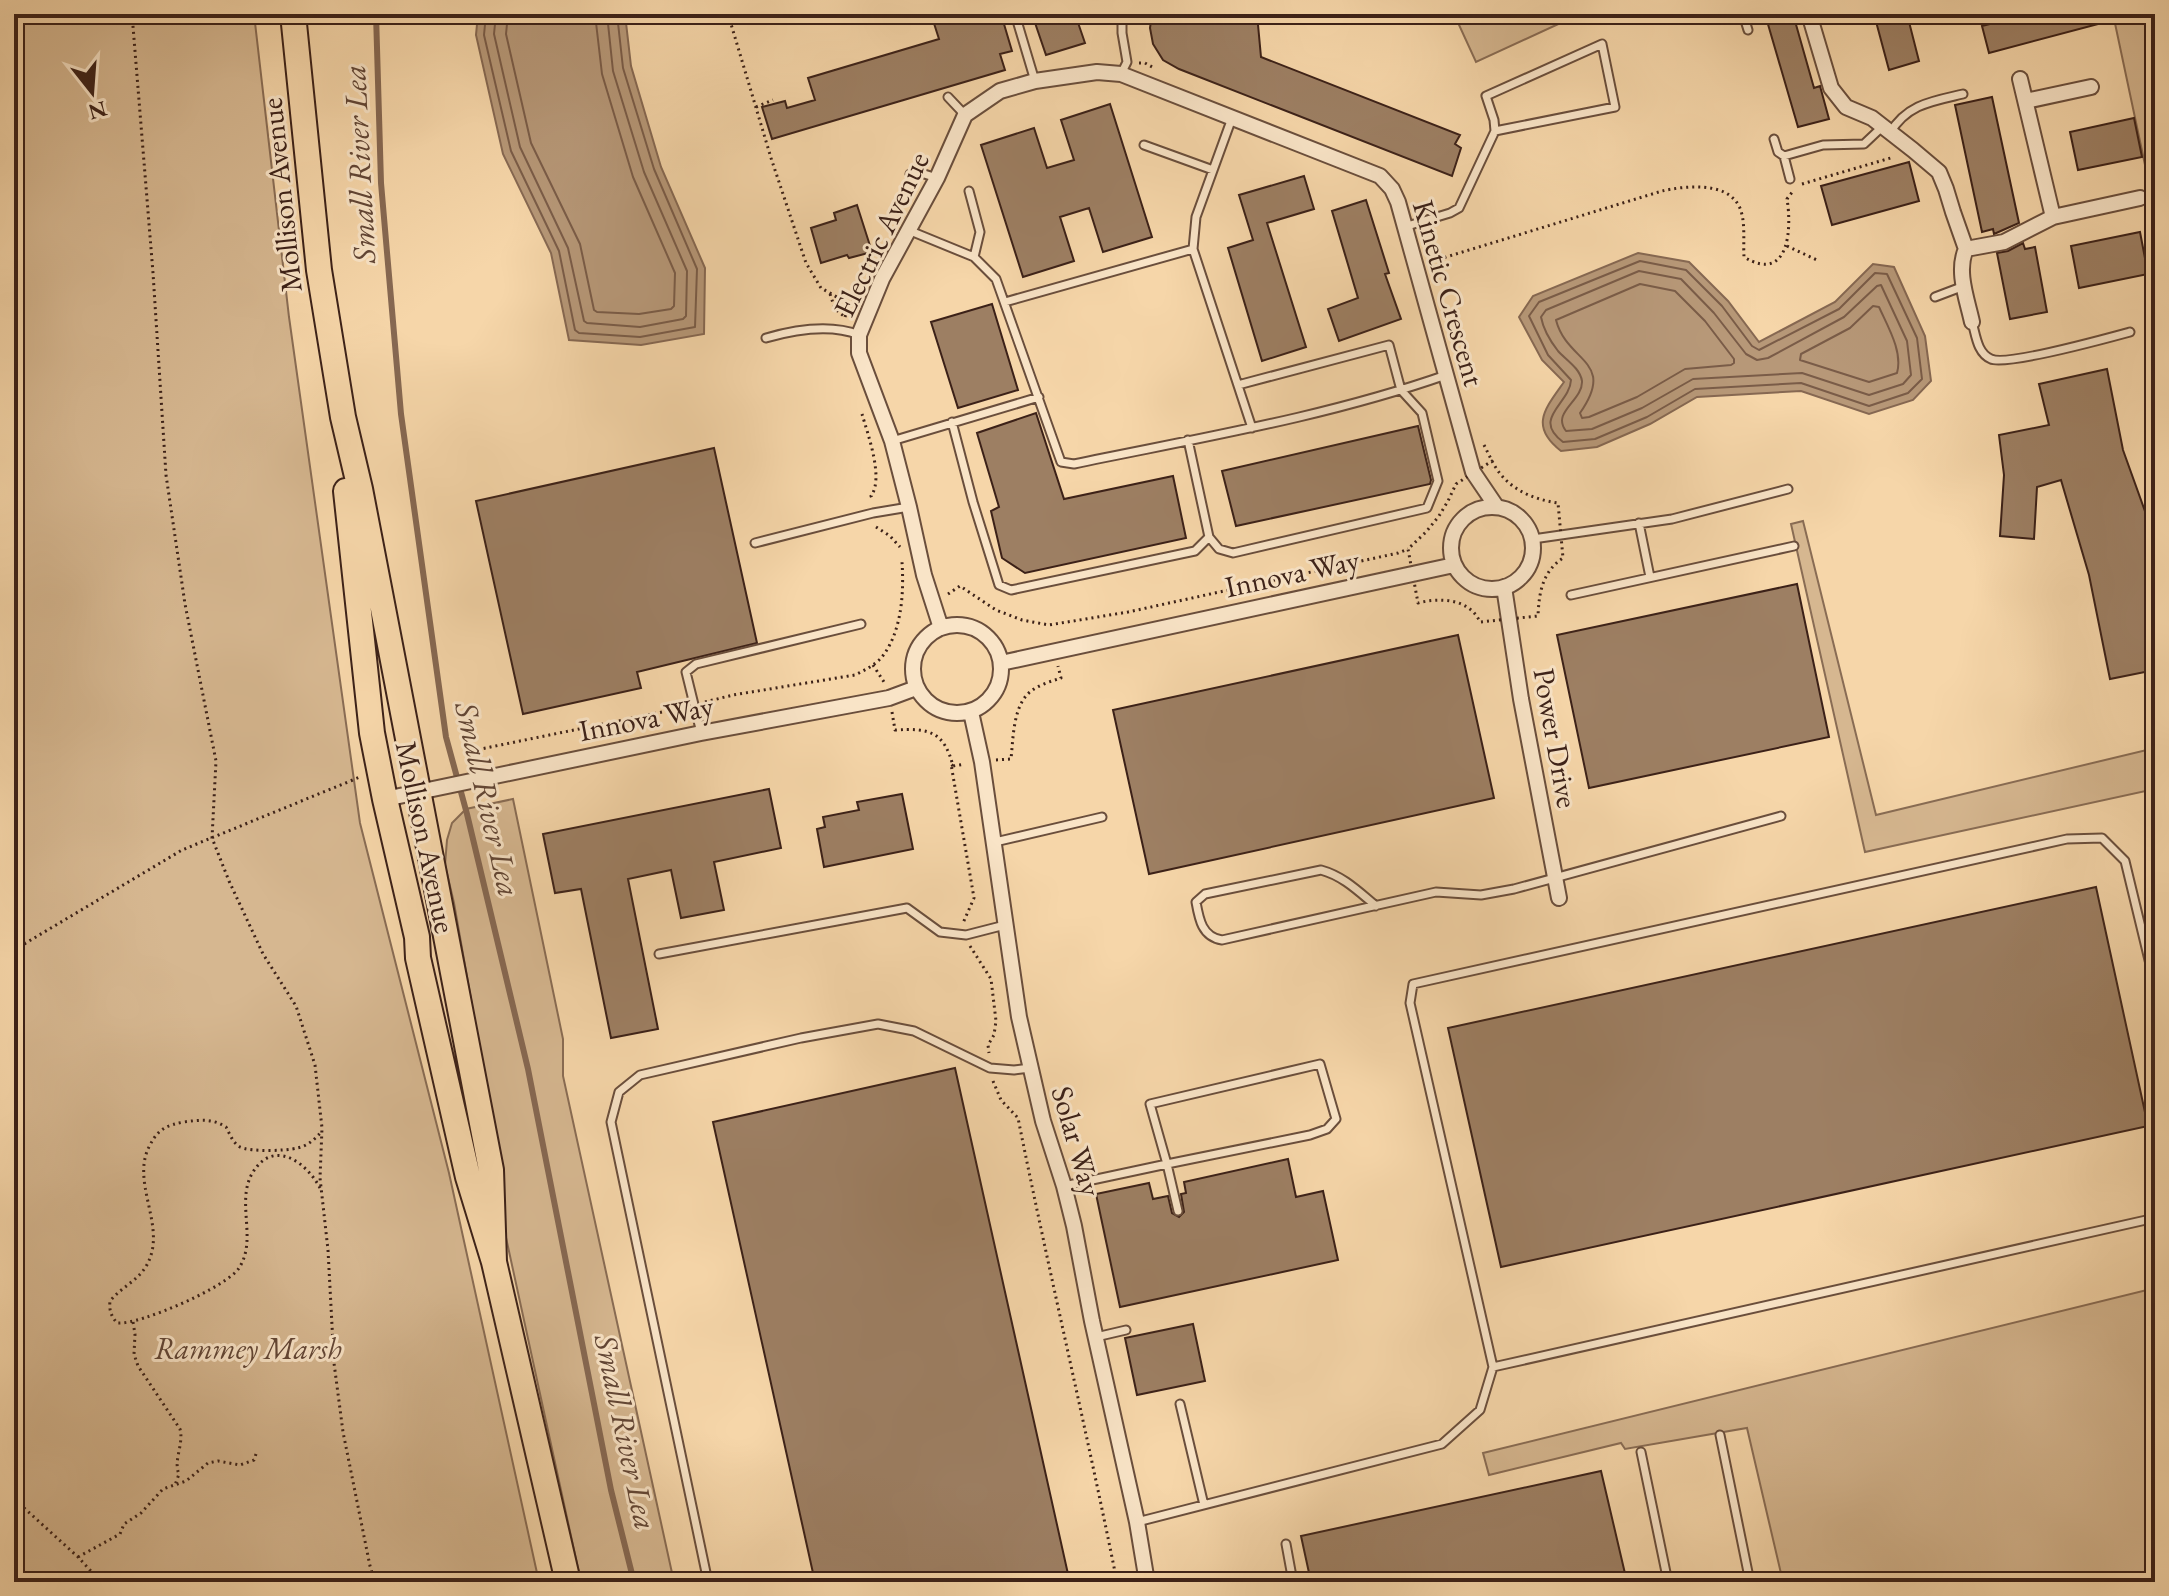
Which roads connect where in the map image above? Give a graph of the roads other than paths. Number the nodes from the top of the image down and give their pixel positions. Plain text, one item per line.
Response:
1 (293, 14) edge
2 (1015, 14) edge
3 (1122, 14) edge
4 (1743, 14) edge
5 (1809, 14) edge
6 (1748, 30) dead end
7 (1121, 74) junction
8 (2020, 79) dead end
9 (1035, 81) junction
10 (2091, 87) dead end
11 (1963, 94) dead end
12 (948, 97) dead end
13 (2026, 101) junction
14 (965, 115) junction
15 (1232, 118) junction
16 (1886, 130) junction
17 (1495, 131) junction
18 (1774, 139) dead end
19 (1144, 145) dead end
20 (1784, 156) junction
21 (1213, 170) junction
22 (910, 174) dead end
23 (937, 178) junction
24 (1790, 179) dead end
25 (969, 191) dead end
26 (2140, 198) dead end
27 (2053, 217) junction
28 (1404, 227) junction
29 (908, 230) junction
30 (1193, 249) junction
31 (1966, 249) junction
32 (974, 257) junction
33 (1964, 286) junction
34 (1935, 297) dead end
35 (1005, 302) junction
36 (1972, 322) joint
37 (2130, 332) dead end
38 (859, 335) junction
39 (766, 338) dead end
40 (1446, 375) junction
41 (1238, 385) junction
42 (1401, 390) junction
43 (1039, 397) junction
44 (343, 417) junction
45 (952, 422) junction
46 (1252, 428) junction
47 (1188, 440) junction
48 (892, 441) junction
49 (1788, 489) dead end
50 (1496, 506) junction
51 (909, 507) junction
52 (1639, 523) junction
53 (1209, 537) junction
54 (1533, 539) junction
55 (755, 543) dead end
56 (1794, 546) dead end
57 (1454, 565) junction
58 (1650, 577) junction
59 (1504, 587) junction
60 (1571, 595) dead end
61 (861, 624) dead end
62 (941, 628) junction
63 (1001, 663) junction
64 (916, 688) junction
65 (971, 712) junction
66 (701, 733) junction
67 (419, 792) junction
68 (385, 799) junction
69 (1781, 816) dead end
70 (1102, 817) dead end
71 (993, 842) junction
72 (1555, 878) junction
73 (1559, 898) dead end
74 (1376, 906) junction
75 (1005, 925) junction
76 (659, 954) dead end
77 (2155, 985) edge
78 (1030, 1068) junction
79 (1167, 1164) junction
80 (1064, 1186) junction
81 (1178, 1211) dead end
82 (2155, 1218) edge
83 (494, 1262) junction
84 (1126, 1330) dead end
85 (1096, 1337) junction
86 (1493, 1367) junction
87 (1180, 1404) dead end
88 (1720, 1435) dead end
89 (1641, 1452) dead end
90 (1204, 1505) junction
91 (1137, 1522) junction
92 (1286, 1544) dead end
93 (568, 1582) edge
94 (708, 1582) edge
95 (1147, 1582) edge
96 (1293, 1582) edge
97 (1668, 1582) edge
98 (1750, 1582) edge

1 - 44 main road, Mollison Avenue
2 - 9 lane
3 - 7 lane
4 - 6 lane
5 - 16 street
7 - 9 street
7 - 15 street, Kinetic Crescent
8 - 13 street
9 - 14 street
10 - 13 street
11 - 16 lane
12 - 14 lane
13 - 27 street
14 - 23 street, Electric Avenue
15 - 21 lane
15 - 28 street, Kinetic Crescent
16 - 20 lane
16 - 31 street
17 - 17 lane
17 - 28 lane
18 - 20 lane
19 - 21 lane
20 - 24 lane
21 - 30 lane
22 - 23 lane
23 - 29 street, Electric Avenue
25 - 32 lane
26 - 27 street
27 - 31 street
28 - 40 street, Kinetic Crescent
29 - 32 lane
29 - 38 street, Electric Avenue
30 - 35 lane
30 - 41 lane
31 - 33 street
32 - 35 lane
33 - 34 lane
33 - 36 street
35 - 43 lane
36 - 37 lane
38 - 39 lane
38 - 48 street, Electric Avenue
40 - 42 lane
40 - 50 street, Kinetic Crescent
41 - 42 lane
41 - 46 lane
42 - 46 lane
42 - 53 lane
43 - 45 lane
43 - 47 lane
44 - 67 main road, Mollison Avenue
44 - 68 main road, Mollison Avenue
45 - 48 lane
45 - 53 lane
46 - 47 lane
47 - 53 lane
48 - 51 street, Electric Avenue
49 - 52 lane
50 - 54 street
50 - 57 street
51 - 55 lane
51 - 62 street, Electric Avenue
52 - 54 lane
52 - 58 lane
54 - 59 street
56 - 58 lane
57 - 59 street
57 - 63 street, Innova Way
58 - 60 lane
59 - 72 street, Power Drive
61 - 66 lane
62 - 63 street
62 - 64 street
63 - 65 street
64 - 65 street
64 - 66 street, Innova Way
65 - 71 street, Solar Way
66 - 67 street, Innova Way
67 - 68 street, Innova Way
67 - 83 main road, Mollison Avenue
68 - 83 main road, Mollison Avenue
69 - 72 lane
70 - 71 lane
71 - 75 street, Solar Way
72 - 73 street, Power Drive
72 - 74 lane
74 - 74 lane
75 - 76 lane
75 - 78 street, Solar Way
77 - 86 lane
78 - 80 street, Solar Way
78 - 94 lane
79 - 79 lane
79 - 80 lane
79 - 81 lane
80 - 85 street, Solar Way
82 - 86 lane
83 - 93 main road, Mollison Avenue
84 - 85 lane
85 - 91 street, Solar Way
86 - 90 lane
87 - 90 lane
88 - 98 lane
89 - 97 lane
90 - 91 lane
91 - 95 street, Solar Way
92 - 96 lane

